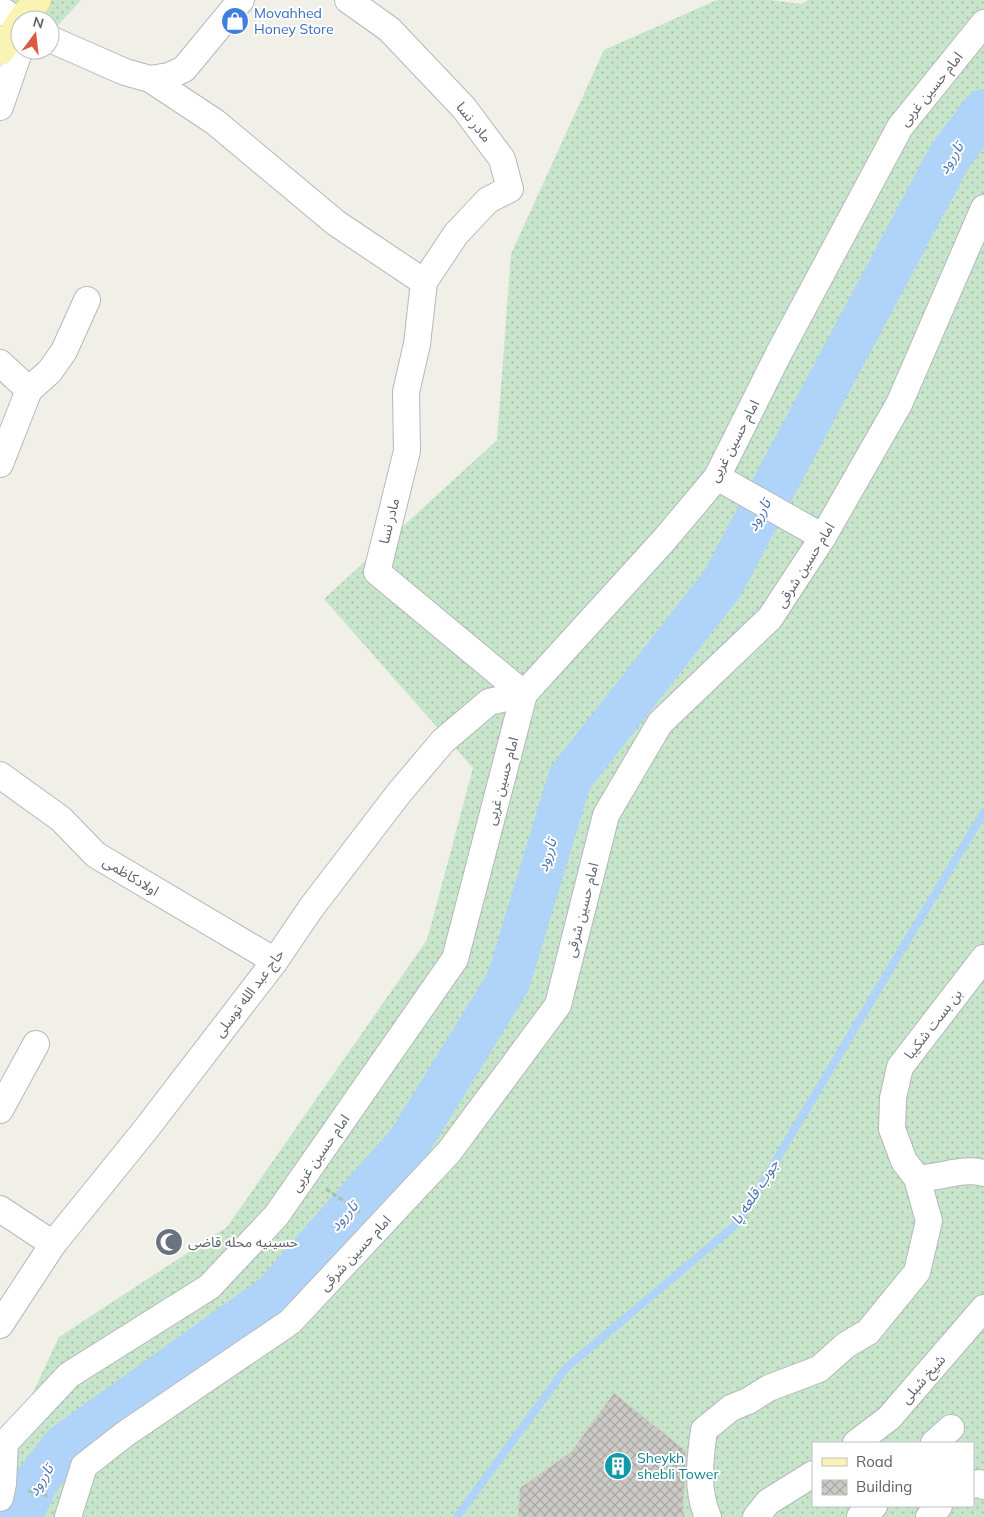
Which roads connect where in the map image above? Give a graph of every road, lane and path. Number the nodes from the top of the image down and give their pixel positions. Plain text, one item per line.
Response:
1 (241, 0) edge
2 (348, 0) edge
3 (984, 23) edge
4 (10, 37) edge
5 (60, 44) edge
6 (1, 50) edge
7 (150, 79) junction
8 (0, 107) edge
9 (984, 208) edge
10 (424, 282) junction
11 (87, 300) dead end
12 (0, 363) edge
13 (29, 390) junction
14 (0, 464) edge
15 (717, 477) junction
16 (823, 537) junction
17 (524, 694) junction
18 (0, 775) edge
19 (984, 958) edge
20 (275, 961) junction
21 (36, 1044) dead end
22 (0, 1110) edge
23 (984, 1173) edge
24 (305, 1174) junction
25 (917, 1178) junction
26 (0, 1210) edge
27 (380, 1226) junction
28 (53, 1244) junction
29 (8, 1297) edge
30 (984, 1308) edge
31 (0, 1325) edge
32 (2, 1439) edge
33 (857, 1442) edge
34 (812, 1475) edge
35 (12, 1494) edge
36 (873, 1507) edge
37 (938, 1507) edge
38 (69, 1508) edge
39 (708, 1517) edge
40 (756, 1517) edge
41 (860, 1517) edge
42 (929, 1517) edge

1 - 7 street
2 - 10 street, مادر نسا
3 - 15 street, امام حسین غربی
4 - 6 main road
5 - 7 street
6 - 8 street
7 - 10 street
9 - 16 street, امام حسین شرقی
10 - 17 street, مادر نسا
11 - 13 street
12 - 13 street
13 - 14 street
15 - 16 street
15 - 17 street, امام حسین غربی
16 - 27 street, امام حسین شرقی
17 - 20 street, حاج عبد الله توسلی
17 - 24 street, امام حسین غربی
18 - 20 street, اولادکاظمی
19 - 25 street, بن بست شکیبا
20 - 28 street, حاج عبد الله توسلی
21 - 22 street
23 - 25 street
24 - 27 path
24 - 32 street, امام حسین غربی
25 - 39 street, بن بست شکیبا
26 - 28 street
27 - 38 street, امام حسین شرقی
28 - 29 street, حاج عبد الله توسلی
29 - 31 street, حاج عبد الله توسلی
30 - 33 street, شیخ شبلی
32 - 35 street, امام حسین غربی
34 - 40 street
35 - 38 path
36 - 41 street
37 - 42 street

